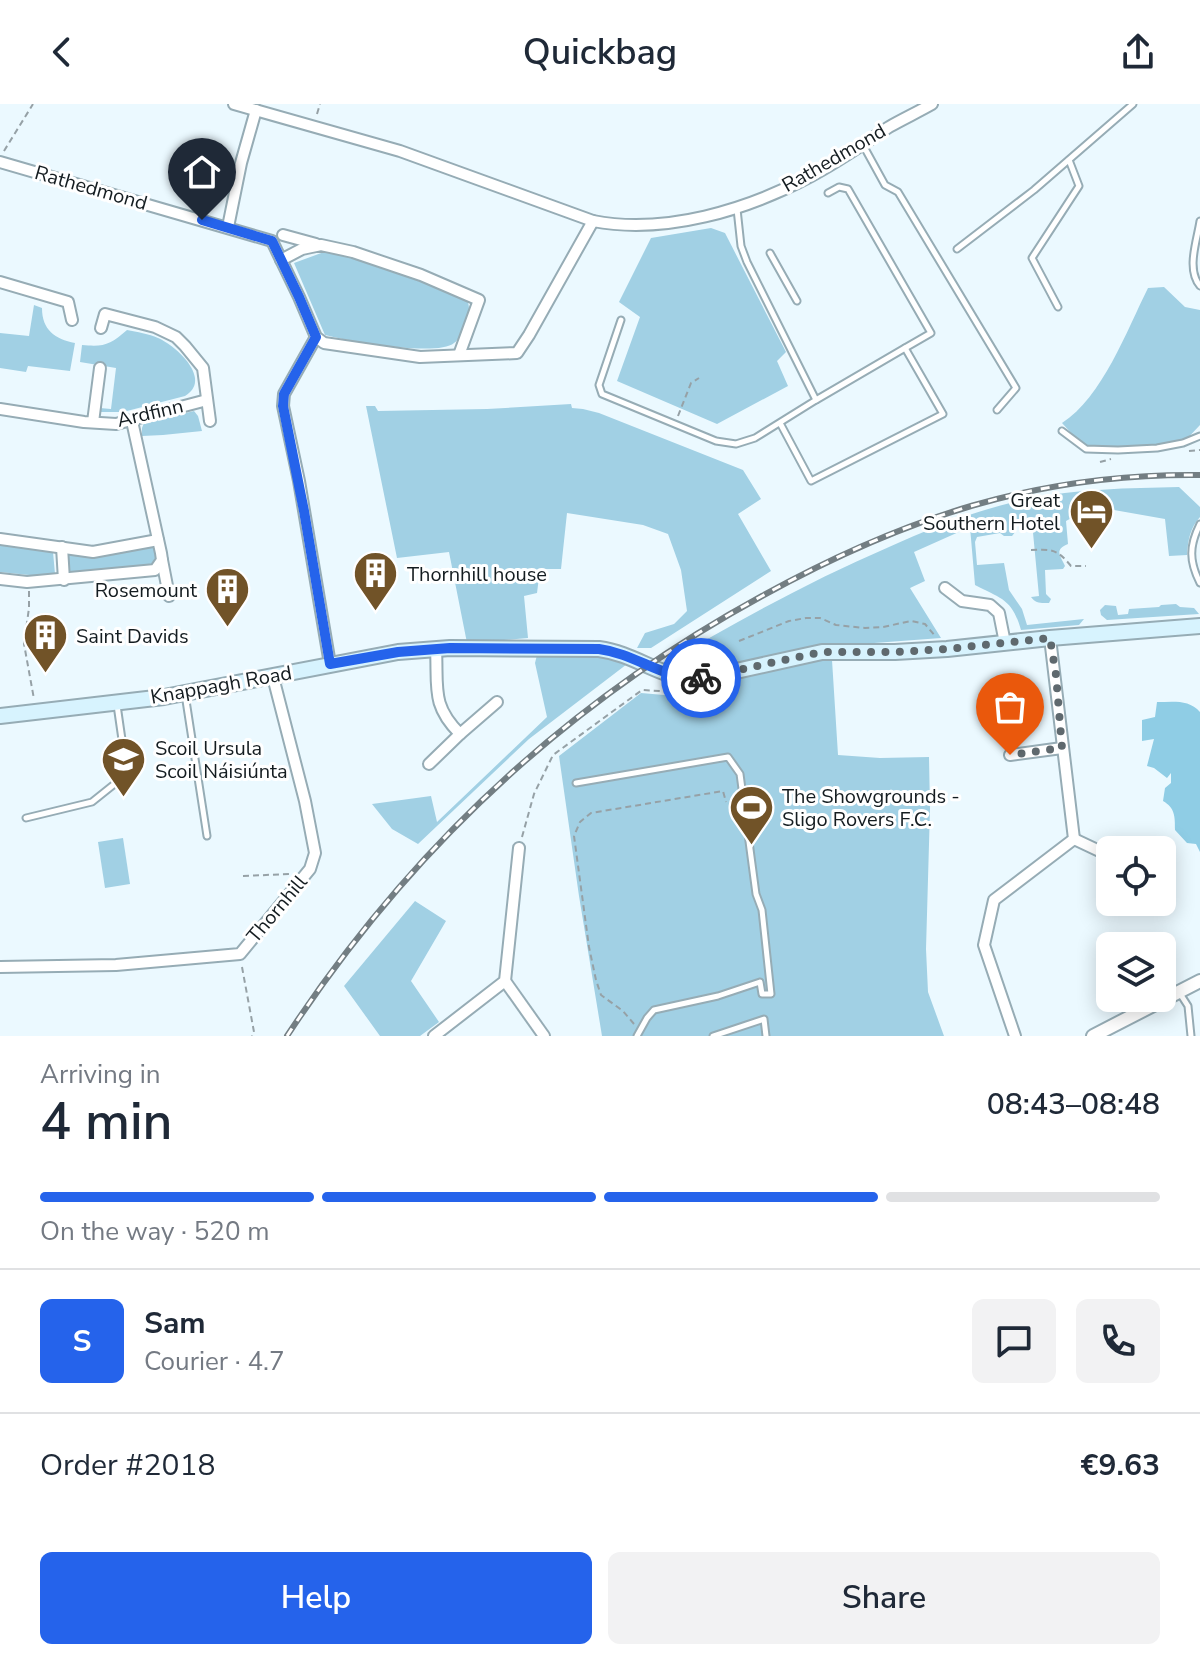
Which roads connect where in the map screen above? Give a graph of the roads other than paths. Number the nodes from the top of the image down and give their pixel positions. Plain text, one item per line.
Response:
1 (234, 104) edge
2 (932, 104) edge
3 (1133, 104) edge
4 (256, 110) junction
5 (863, 144) junction
6 (0, 160) edge
7 (1069, 160) junction
8 (828, 193) dead end
9 (737, 209) junction
10 (593, 221) junction
11 (1200, 221) edge
12 (228, 227) junction
13 (283, 235) dead end
14 (321, 245) junction
15 (957, 249) dead end
16 (770, 253) dead end
17 (281, 260) junction
18 (0, 282) edge
19 (1200, 286) edge
20 (797, 301) dead end
21 (1058, 307) dead end
22 (72, 320) dead end
23 (621, 320) dead end
24 (101, 328) dead end
25 (316, 337) junction
26 (905, 348) junction
27 (459, 355) junction
28 (100, 368) dead end
29 (207, 400) junction
30 (816, 400) junction
31 (0, 409) edge
32 (997, 410) dead end
33 (132, 421) junction
34 (210, 421) dead end
35 (93, 422) junction
36 (780, 423) junction
37 (1062, 431) dead end
38 (1200, 436) edge
39 (1200, 524) edge
40 (0, 539) edge
41 (158, 540) junction
42 (62, 547) junction
43 (162, 560) junction
44 (0, 579) edge
45 (64, 580) junction
46 (1200, 583) edge
47 (945, 588) dead end
48 (169, 596) dead end
49 (1200, 626) edge
50 (1050, 638) junction
51 (1005, 643) junction
52 (436, 649) junction
53 (330, 664) junction
54 (273, 677) junction
55 (185, 693) junction
56 (497, 702) dead end
57 (116, 703) junction
58 (0, 716) edge
59 (460, 734) junction
60 (1062, 748) junction
61 (1010, 755) dead end
62 (429, 764) dead end
63 (576, 783) dead end
64 (26, 818) dead end
65 (207, 836) dead end
66 (1074, 839) junction
67 (519, 848) road end
68 (1096, 849) edge
69 (0, 967) edge
70 (505, 981) junction
71 (1200, 981) edge
72 (1179, 992) junction
73 (639, 1033) edge
74 (434, 1036) edge
75 (544, 1036) edge
76 (713, 1036) edge
77 (766, 1036) edge
78 (1015, 1036) edge
79 (1093, 1036) edge
80 (1191, 1036) edge

1 - 4 street, Rathedmond
2 - 5 street, Rathedmond
3 - 7 lane
4 - 10 street, Rathedmond
4 - 12 street
5 - 9 street, Rathedmond
5 - 32 lane
6 - 12 street, Rathedmond
7 - 15 lane
7 - 21 lane
8 - 26 lane
9 - 10 street, Rathedmond
9 - 30 lane
10 - 27 street
11 - 19 lane
12 - 17 street, Rathedmond
13 - 14 street
14 - 17 street
14 - 27 street
16 - 20 lane
17 - 25 street, Rathedmond
18 - 22 street
23 - 36 lane
24 - 29 street
25 - 27 street
25 - 53 street
26 - 30 lane
26 - 36 lane
28 - 35 street, Ardfinn
29 - 33 street, Ardfinn
29 - 34 street
30 - 36 lane
31 - 35 street, Ardfinn
33 - 35 street, Ardfinn
33 - 41 street
37 - 38 lane
39 - 46 lane
40 - 42 street
41 - 42 street
41 - 43 street
42 - 45 street
43 - 45 street
43 - 48 street
44 - 45 street
47 - 51 street
49 - 50 main road, Knappagh Road
50 - 51 main road, Knappagh Road
50 - 60 street
51 - 52 main road, Knappagh Road
52 - 53 main road, Knappagh Road
52 - 59 street
53 - 54 main road, Knappagh Road
54 - 55 main road, Knappagh Road
54 - 69 street, Thornhill
55 - 57 main road, Knappagh Road
55 - 65 lane
56 - 59 street
57 - 58 main road, Knappagh Road
57 - 64 lane
59 - 62 street
60 - 61 street
60 - 66 street
63 - 73 lane
66 - 68 street
66 - 78 street
67 - 70 street
70 - 74 street
70 - 75 street
71 - 72 street
72 - 79 street
72 - 80 lane
76 - 77 lane

